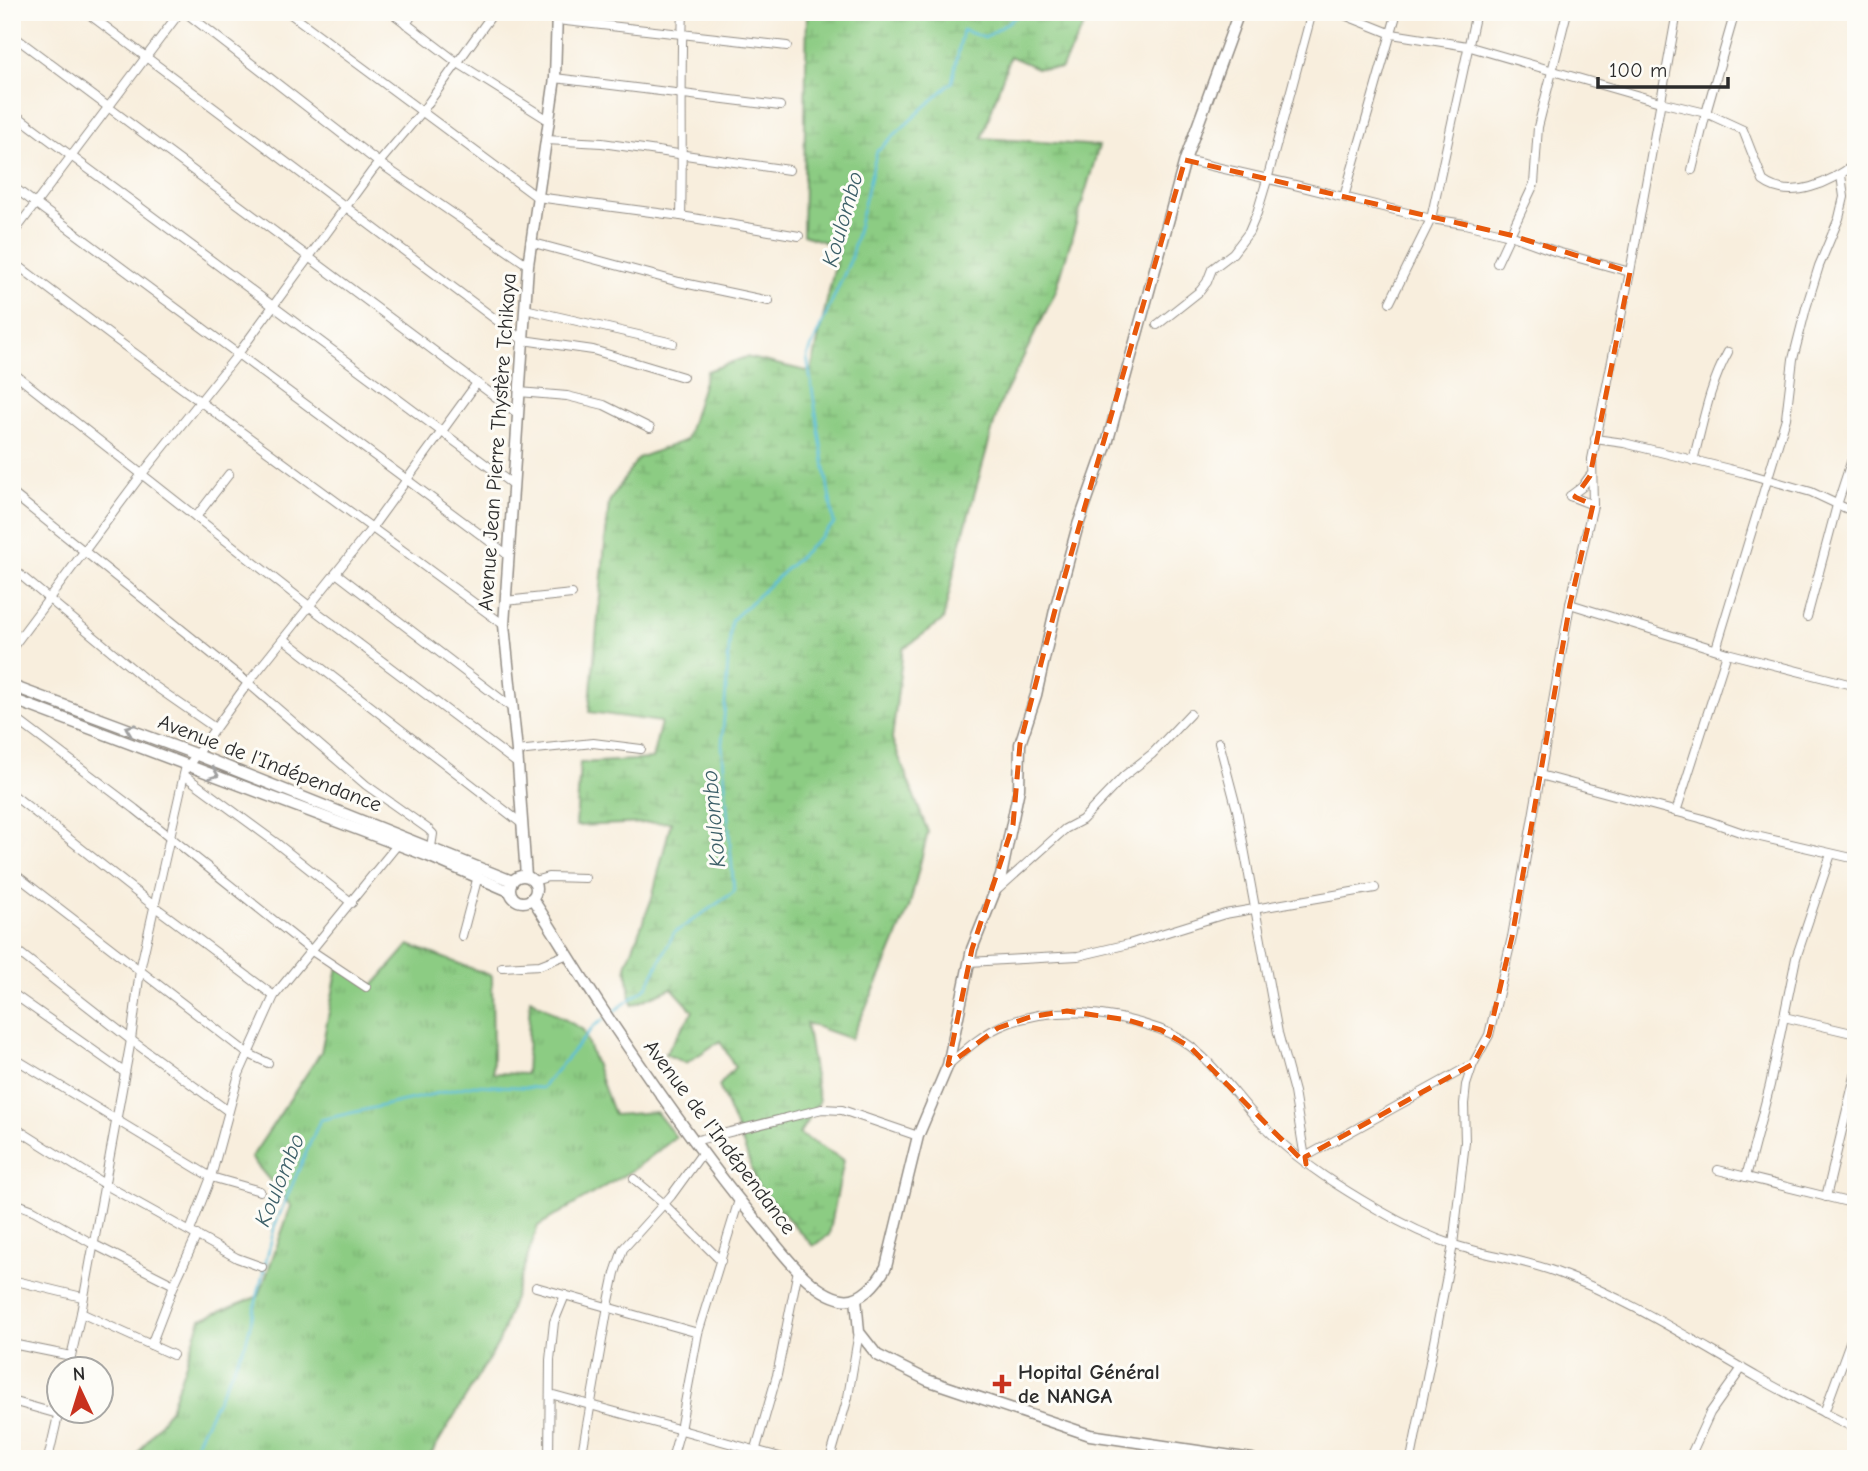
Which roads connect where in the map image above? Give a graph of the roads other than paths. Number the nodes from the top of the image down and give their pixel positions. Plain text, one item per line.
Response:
1 (86, 12) edge
2 (180, 12) edge
3 (185, 12) edge
4 (288, 12) edge
5 (391, 12) edge
6 (415, 12) edge
7 (494, 12) edge
8 (540, 12) edge
9 (683, 12) edge
10 (1239, 12) edge
11 (1312, 12) edge
12 (1337, 12) edge
13 (1397, 12) edge
14 (1476, 12) edge
15 (1567, 12) edge
16 (1677, 12) edge
17 (1735, 12) edge
18 (557, 16) edge
19 (406, 24) junction
20 (682, 32) junction
21 (1392, 34) junction
22 (12, 35) edge
23 (786, 46) dead end
24 (1467, 46) junction
25 (147, 56) junction
26 (458, 63) junction
27 (1553, 71) junction
28 (555, 78) junction
29 (680, 94) junction
30 (1660, 102) junction
31 (780, 106) dead end
32 (109, 107) junction
33 (12, 111) edge
34 (421, 113) junction
35 (1706, 113) junction
36 (550, 121) junction
37 (546, 140) junction
38 (70, 155) junction
39 (683, 155) junction
40 (1185, 160) junction
41 (378, 162) junction
42 (1856, 163) edge
43 (789, 170) dead end
44 (1692, 170) dead end
45 (1841, 175) junction
46 (1268, 180) junction
47 (12, 186) edge
48 (537, 197) junction
49 (1344, 197) junction
50 (36, 204) junction
51 (345, 207) junction
52 (681, 216) junction
53 (1431, 219) junction
54 (12, 235) edge
55 (1510, 235) junction
56 (799, 236) dead end
57 (530, 242) junction
58 (308, 258) junction
59 (12, 261) edge
60 (1497, 263) dead end
61 (528, 265) junction
62 (1630, 272) junction
63 (769, 301) dead end
64 (1390, 302) dead end
65 (272, 307) junction
66 (525, 309) junction
67 (1157, 326) dead end
68 (523, 340) junction
69 (673, 343) dead end
70 (1728, 352) dead end
71 (238, 354) junction
72 (12, 372) edge
73 (682, 377) dead end
74 (477, 383) junction
75 (519, 392) junction
76 (200, 402) junction
77 (517, 413) junction
78 (650, 428) dead end
79 (441, 431) junction
80 (1595, 439) junction
81 (1856, 447) edge
82 (1693, 461) junction
83 (142, 474) junction
84 (229, 474) dead end
85 (1590, 476) junction
86 (407, 480) junction
87 (1766, 480) junction
88 (512, 484) junction
89 (12, 493) edge
90 (1593, 505) junction
91 (1837, 505) junction
92 (1856, 513) edge
93 (196, 517) junction
94 (371, 528) junction
95 (84, 551) junction
96 (508, 555) junction
97 (12, 568) edge
98 (336, 573) junction
99 (572, 594) dead end
100 (49, 598) junction
101 (505, 601) junction
102 (1570, 604) junction
103 (309, 606) junction
104 (1807, 617) dead end
105 (503, 625) junction
106 (284, 639) junction
107 (13, 646) edge
108 (1716, 649) junction
109 (1727, 653) junction
110 (248, 683) junction
111 (12, 686) edge
112 (1856, 687) edge
113 (12, 699) edge
114 (511, 707) junction
115 (1191, 714) dead end
116 (12, 716) edge
117 (215, 729) junction
118 (1219, 742) dead end
119 (640, 748) dead end
120 (517, 751) junction
121 (195, 754) junction
122 (188, 764) junction
123 (518, 764) junction
124 (184, 775) junction
125 (1540, 775) junction
126 (12, 794) edge
127 (1676, 812) junction
128 (521, 822) junction
129 (169, 837) junction
130 (398, 844) junction
131 (431, 847) junction
132 (1831, 854) junction
133 (1856, 859) edge
134 (12, 872) edge
135 (478, 876) junction
136 (530, 878) junction
137 (585, 878) dead end
138 (511, 886) junction
139 (1375, 888) dead end
140 (994, 893) junction
141 (532, 898) junction
142 (352, 903) junction
143 (154, 906) junction
144 (1257, 910) junction
145 (462, 936) dead end
146 (12, 947) edge
147 (312, 951) junction
148 (568, 954) junction
149 (969, 962) junction
150 (502, 967) dead end
151 (141, 970) junction
152 (366, 987) dead end
153 (12, 993) edge
154 (274, 996) junction
155 (1784, 1017) junction
156 (1856, 1034) edge
157 (131, 1040) junction
158 (247, 1053) junction
159 (12, 1057) edge
160 (268, 1063) dead end
161 (1473, 1064) junction
162 (948, 1065) junction
163 (124, 1072) junction
164 (1856, 1072) edge
165 (228, 1111) junction
166 (115, 1119) junction
167 (12, 1126) edge
168 (918, 1136) junction
169 (694, 1140) junction
170 (703, 1152) junction
171 (1305, 1161) junction
172 (1718, 1170) dead end
173 (212, 1177) junction
174 (1746, 1177) junction
175 (634, 1179) dead end
176 (104, 1184) junction
177 (260, 1191) dead end
178 (1826, 1197) junction
179 (738, 1200) junction
180 (12, 1202) edge
181 (664, 1204) junction
182 (1856, 1204) edge
183 (194, 1233) junction
184 (93, 1244) junction
185 (1453, 1245) junction
186 (721, 1261) junction
187 (262, 1267) dead end
188 (798, 1270) junction
189 (12, 1280) edge
190 (174, 1285) junction
191 (536, 1287) dead end
192 (565, 1295) junction
193 (82, 1297) junction
194 (856, 1298) junction
195 (608, 1306) junction
196 (81, 1313) junction
197 (1856, 1326) edge
198 (859, 1332) junction
199 (698, 1333) junction
200 (12, 1344) edge
201 (151, 1345) junction
202 (173, 1355) dead end
203 (71, 1356) joint
204 (1742, 1368) junction
205 (550, 1394) junction
206 (12, 1401) edge
207 (589, 1406) junction
208 (46, 1408) edge
209 (1824, 1413) junction
210 (56, 1426) edge
211 (1856, 1429) edge
212 (680, 1430) junction
213 (754, 1454) edge
214 (48, 1459) edge
215 (549, 1459) edge
216 (581, 1459) edge
217 (672, 1459) edge
218 (787, 1459) edge
219 (830, 1459) edge
220 (1252, 1459) edge
221 (1411, 1459) edge
222 (1689, 1459) edge

1 - 25 street
2 - 25 street
3 - 41 street
4 - 34 street
5 - 19 street
6 - 19 street
7 - 26 street
8 - 18 street
9 - 20 street
10 - 40 street
11 - 46 street
12 - 21 street
13 - 21 street
14 - 24 street
15 - 27 street
16 - 30 street
17 - 35 street
18 - 20 street
18 - 28 street, Avenue Jean Pierre Thystère Tchikaya
19 - 26 street
20 - 23 street
20 - 29 street
21 - 24 street
21 - 49 street
22 - 32 street
24 - 27 street
24 - 53 street
25 - 32 street
25 - 51 street
26 - 34 street
26 - 36 street
27 - 30 street
27 - 55 street
28 - 29 street
28 - 36 street, Avenue Jean Pierre Thystère Tchikaya
29 - 31 street
29 - 39 street
30 - 35 street
30 - 62 street
32 - 38 street
32 - 58 street
33 - 38 street
34 - 41 street
34 - 48 street
35 - 44 street
35 - 45 street
36 - 37 street, Avenue Jean Pierre Thystère Tchikaya
37 - 39 street
37 - 48 street, Avenue Jean Pierre Thystère Tchikaya
38 - 50 street
38 - 65 street
39 - 43 street
39 - 52 street
40 - 46 street
40 - 140 street
41 - 51 street
41 - 61 street
42 - 45 street
45 - 87 street
46 - 49 street
46 - 67 street
47 - 50 street
48 - 52 street
48 - 57 street, Avenue Jean Pierre Thystère Tchikaya
49 - 53 street
50 - 54 street
50 - 71 street
51 - 58 street
51 - 68 street
52 - 56 street
53 - 55 street
53 - 64 street
55 - 60 street
55 - 62 street
57 - 61 street, Avenue Jean Pierre Thystère Tchikaya
57 - 63 street
58 - 65 street
58 - 74 street
59 - 76 street
61 - 66 street, Avenue Jean Pierre Thystère Tchikaya
62 - 80 street
65 - 71 street
65 - 79 street
66 - 68 street, Avenue Jean Pierre Thystère Tchikaya
66 - 69 street
68 - 73 street
68 - 75 street, Avenue Jean Pierre Thystère Tchikaya
70 - 82 street
71 - 76 street
71 - 86 street
72 - 83 street
74 - 77 street
74 - 79 street
75 - 77 street, Avenue Jean Pierre Thystère Tchikaya
75 - 78 street
76 - 83 street
76 - 94 street
77 - 88 street, Avenue Jean Pierre Thystère Tchikaya
79 - 86 street
79 - 88 street
80 - 82 street
80 - 85 street
81 - 91 street
82 - 87 street
83 - 93 street
83 - 95 street
84 - 93 street
85 - 90 street
85 - 90 street
86 - 94 street
86 - 96 street
87 - 91 street
87 - 108 street
88 - 96 street, Avenue Jean Pierre Thystère Tchikaya
89 - 95 street
90 - 102 street
91 - 92 street
91 - 104 street
93 - 103 street
94 - 98 street
94 - 105 street
95 - 100 street
95 - 110 street
96 - 101 street, Avenue Jean Pierre Thystère Tchikaya
97 - 100 street
98 - 103 street
98 - 114 street
99 - 101 street
100 - 107 street
100 - 117 street
101 - 105 street, Avenue Jean Pierre Thystère Tchikaya
102 - 108 street
102 - 125 street
103 - 106 street
103 - 123 street
105 - 114 street, Avenue Jean Pierre Thystère Tchikaya
106 - 110 street
106 - 128 street
108 - 109 street
109 - 112 street
109 - 127 street
110 - 117 street
110 - 131 street
121 -> 111 street, Avenue de l'Indépendance
113 - 122 street, Avenue de l'Indépendance
114 - 120 street, Avenue Jean Pierre Thystère Tchikaya
115 - 140 street
116 - 129 street
117 - 121 street
118 - 144 street
119 - 120 street
120 - 123 street, Avenue Jean Pierre Thystère Tchikaya
121 - 122 street
121 - 131 street, Avenue de l'Indépendance
122 - 124 street
122 -> 130 street, Avenue de l'Indépendance
123 - 128 street, Avenue Jean Pierre Thystère Tchikaya
124 - 129 street
124 - 142 street
125 - 127 street
125 - 161 street
126 - 143 street
127 - 132 street
128 - 136 street, Avenue Jean Pierre Thystère Tchikaya
129 - 143 street
129 - 147 street
130 - 135 street, Avenue de l'Indépendance
130 - 142 street
131 - 138 street, Avenue de l'Indépendance
132 - 133 street
132 - 155 street
134 - 151 street
135 - 138 street, Avenue de l'Indépendance
135 - 145 street
136 - 137 street
136 - 138 street
136 - 141 street
138 - 141 street
139 - 144 street
140 - 149 street
141 - 148 street, Avenue de l'Indépendance
142 - 147 street
143 - 151 street
143 - 154 street
144 - 149 street
144 - 171 street
146 - 157 street
147 - 152 street
147 - 154 street
148 - 150 street
148 - 169 street, Avenue de l'Indépendance
149 - 162 street
151 - 157 street
151 - 158 street
153 - 163 street
154 - 158 street
155 - 156 street
155 - 174 street
157 - 163 street
157 - 165 street
158 - 160 street
158 - 165 street
159 - 166 street
161 - 171 street
161 - 185 street
162 - 168 street
162 - 171 street
163 - 166 street
164 - 178 street
165 - 173 street
166 - 173 street
166 - 176 street
167 - 176 street
168 - 169 street
168 - 194 street
169 - 170 street, Avenue de l'Indépendance
170 - 179 street, Avenue de l'Indépendance
170 - 181 street
171 - 185 street
172 - 174 street
173 - 177 street
173 - 183 street
174 - 178 street
175 - 181 street
176 - 183 street
176 - 184 street
178 - 182 street
179 - 186 street
179 - 188 street, Avenue de l'Indépendance
180 - 184 street
181 - 186 street
181 - 195 street
183 - 187 street
183 - 190 street
184 - 190 street
184 - 193 street
185 - 204 street
185 - 221 street
186 - 199 street
188 - 194 street, Avenue de l'Indépendance
188 - 213 street
189 - 193 street
190 - 201 street
191 - 192 street
192 - 195 street
192 - 205 street
193 - 196 street
194 - 198 street
195 - 199 street
195 - 207 street
196 - 201 street
196 - 203 street
197 - 209 street
198 - 219 street
198 - 220 street
199 - 212 street
200 - 203 street
201 - 202 street
204 - 209 street
204 - 222 street
205 - 207 street
205 - 215 street
206 - 208 street
207 - 212 street
207 - 216 street
209 - 211 street
210 - 214 street
212 - 213 street
212 - 217 street
213 - 218 street

